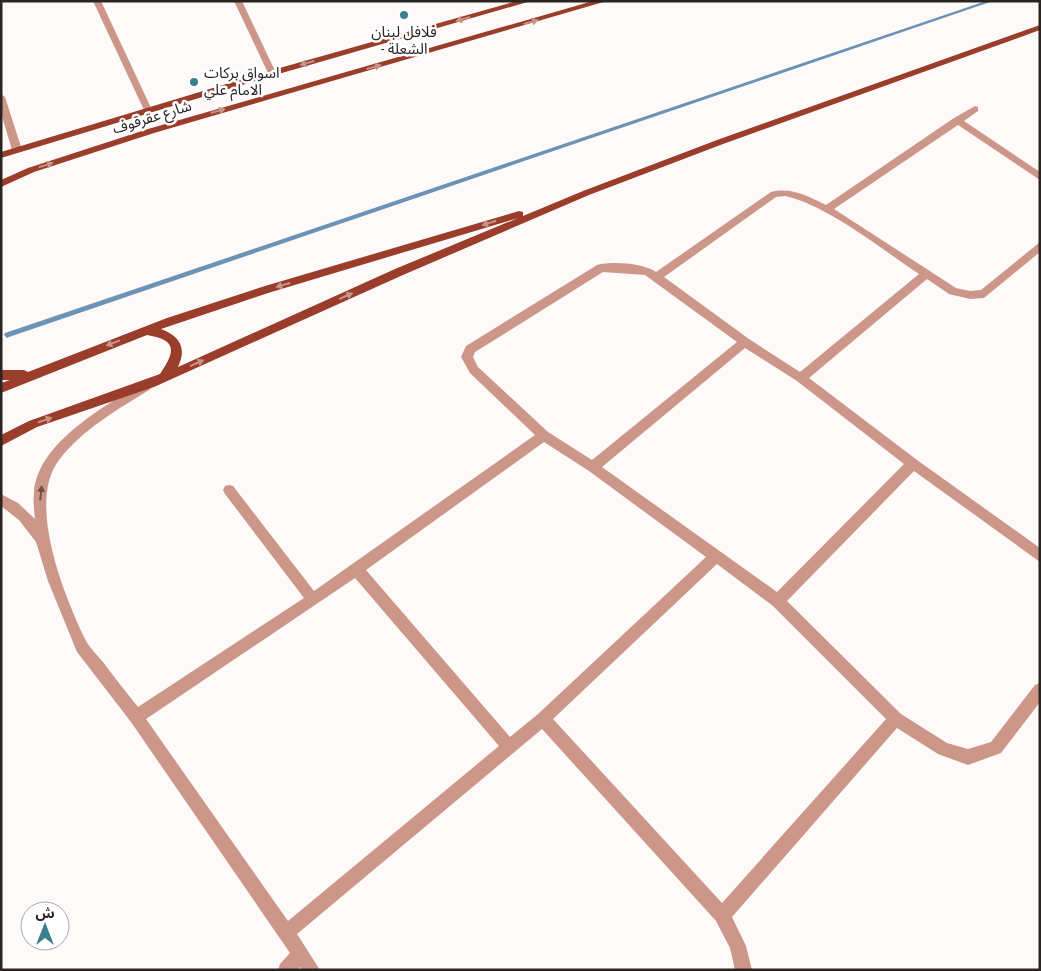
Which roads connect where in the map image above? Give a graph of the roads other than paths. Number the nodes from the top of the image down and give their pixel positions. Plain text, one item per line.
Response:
1 (97, 1) edge
2 (527, 1) edge
3 (603, 1) edge
4 (240, 2) edge
5 (1040, 27) edge
6 (272, 73) junction
7 (1, 96) edge
8 (192, 97) junction
9 (161, 106) junction
10 (975, 109) dead end
11 (148, 110) junction
12 (201, 116) junction
13 (957, 120) junction
14 (171, 125) junction
15 (17, 150) junction
16 (1, 155) edge
17 (1040, 177) edge
18 (1, 184) edge
19 (586, 193) junction
20 (827, 209) junction
21 (1040, 246) edge
22 (926, 274) junction
23 (656, 277) junction
24 (144, 331) junction
25 (745, 342) junction
26 (42, 371) junction
27 (1, 375) edge
28 (802, 378) junction
29 (150, 384) junction
30 (1, 388) edge
31 (544, 436) junction
32 (1, 440) edge
33 (913, 464) junction
34 (593, 467) junction
35 (229, 490) dead end
36 (1, 499) edge
37 (42, 541) junction
38 (1039, 554) edge
39 (715, 557) junction
40 (356, 569) junction
41 (313, 600) junction
42 (778, 601) junction
43 (1040, 690) edge
44 (136, 717) junction
45 (543, 719) junction
46 (896, 719) junction
47 (510, 747) junction
48 (722, 915) junction
49 (286, 933) junction
50 (301, 954) junction
51 (286, 970) edge
52 (312, 970) edge
53 (744, 970) edge

1 - 11 street
2 -> 6 main road, شارع عقرقوف
12 -> 3 main road, شارع عقرقوف
4 - 6 street
5 - 19 main road
6 - 8 main road, شارع عقرقوف
7 - 15 street
8 - 9 main road, شارع عقرقوف
8 - 12 main road
9 - 11 main road, شارع عقرقوف
9 - 14 main road
10 - 13 street
11 - 15 main road, شارع عقرقوف
12 - 14 main road, شارع عقرقوف
13 - 17 street
13 - 20 street
18 -> 14 main road, شارع عقرقوف
15 - 16 main road, شارع عقرقوف
19 -> 24 main road
29 -> 19 main road
20 - 22 street
20 - 23 street
21 - 22 street
22 - 28 street
23 - 25 street
23 - 31 street
24 -> 26 main road
24 - 29 main road
25 - 28 street
25 - 34 street
26 - 27 main road
26 - 30 main road
28 - 33 street
32 -> 29 main road
37 -> 29 street
31 - 34 street
31 - 40 street
33 - 38 street
33 - 42 street
34 - 39 street
35 - 41 street
36 - 37 street
37 - 44 street
39 - 42 street
39 - 45 street
40 - 41 street
40 - 47 street
41 - 44 street
42 - 46 street
43 - 46 street
44 - 49 street
45 - 47 street
45 - 48 street
46 - 48 street
47 - 49 street
48 - 53 street
49 - 50 street
50 - 51 street
50 - 52 street

